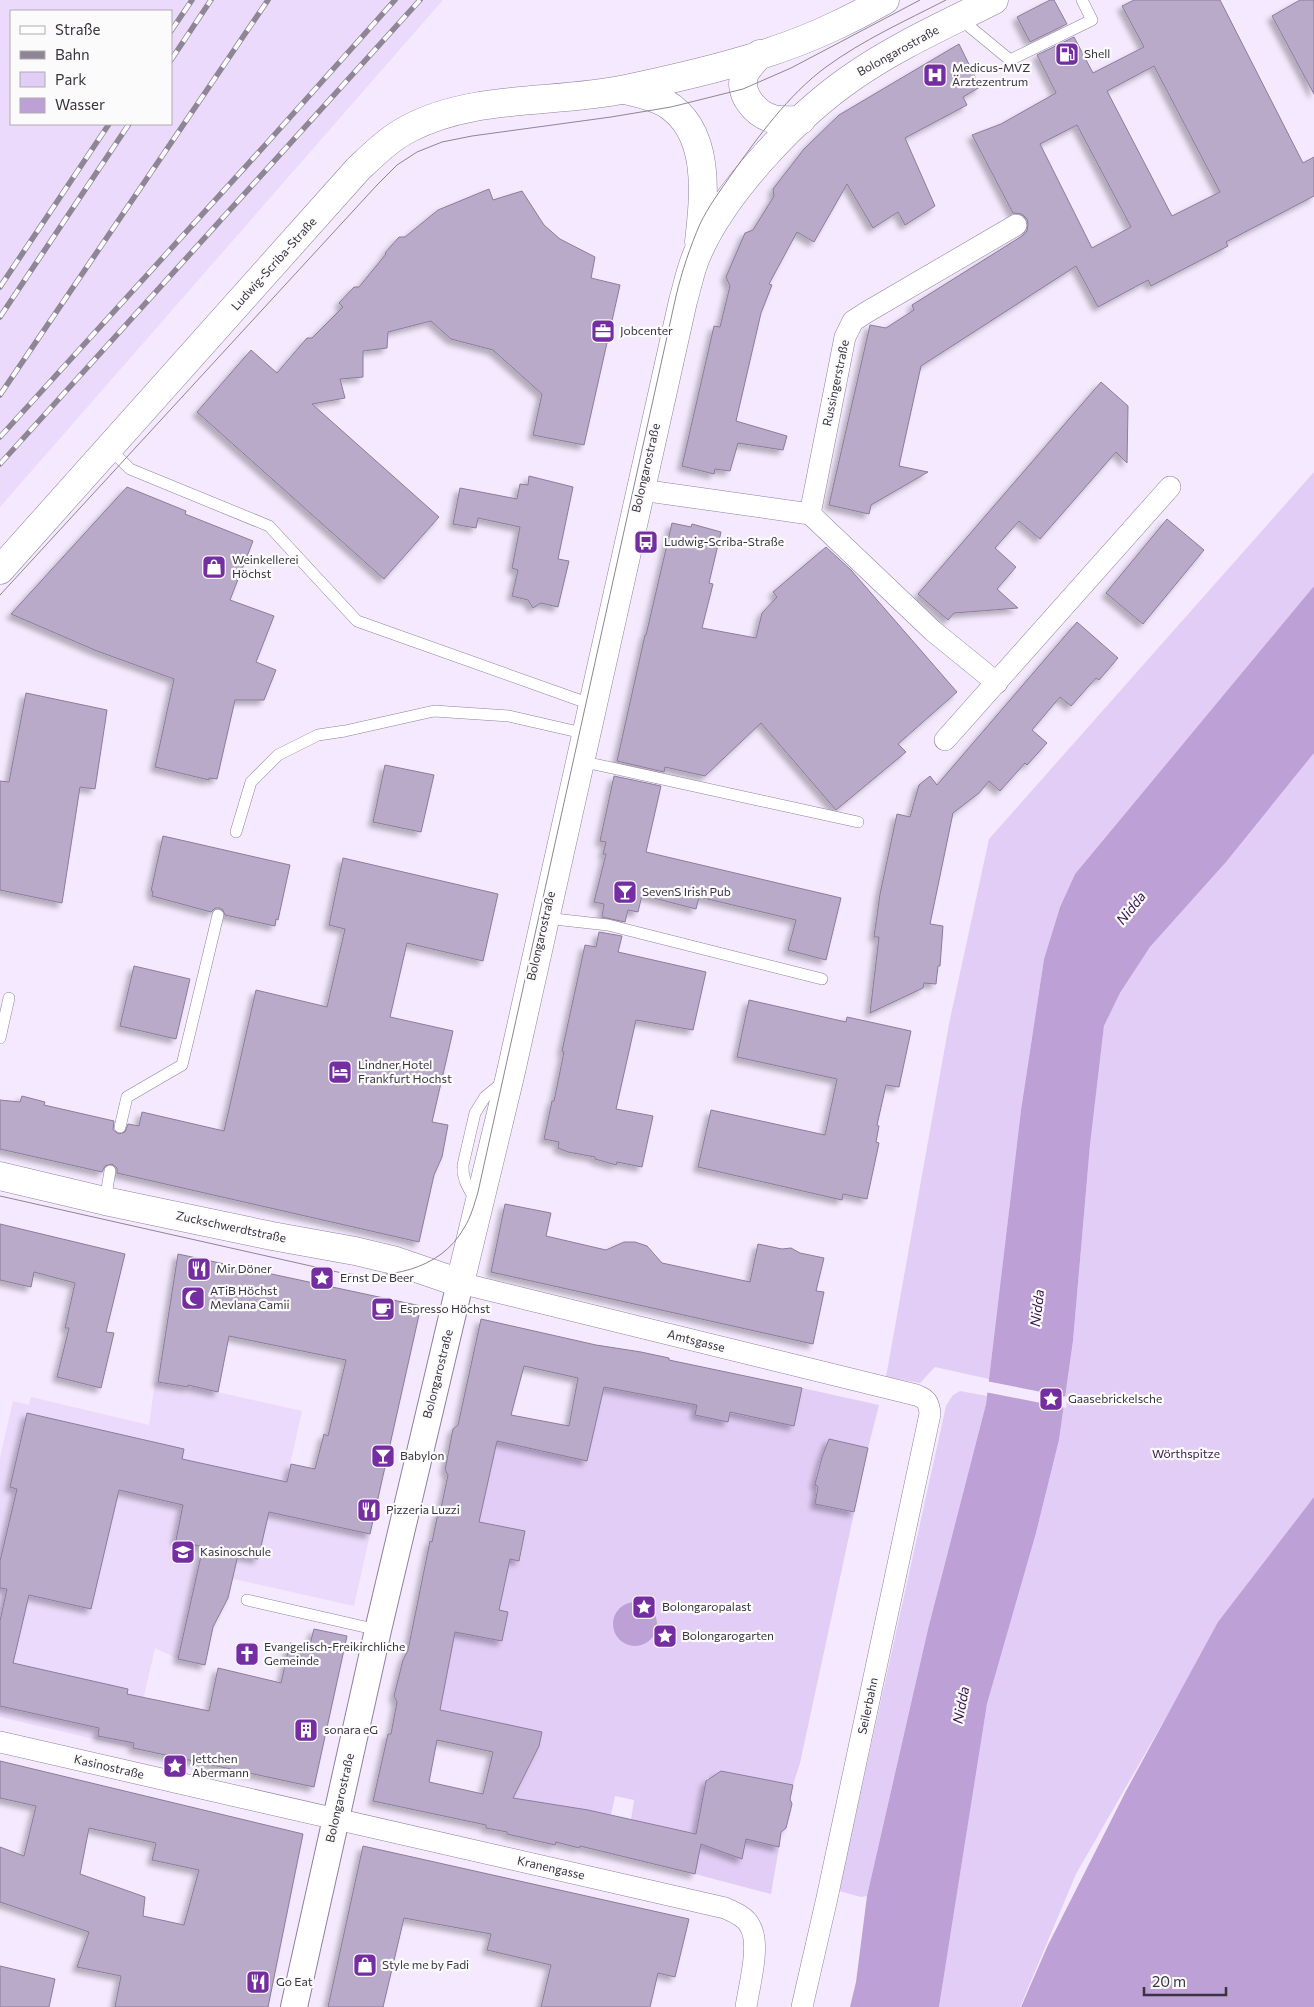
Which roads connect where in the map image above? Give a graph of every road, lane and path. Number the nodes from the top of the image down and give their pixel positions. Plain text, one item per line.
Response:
1 (885, 0) edge
2 (994, 0) edge
3 (1082, 0) edge
4 (959, 18) junction
5 (760, 54) junction
6 (624, 89) junction
7 (801, 120) junction
8 (1016, 225) dead end
9 (698, 251) junction
10 (110, 449) junction
11 (1170, 487) dead end
12 (641, 490) junction
13 (810, 514) junction
14 (0, 570) edge
15 (997, 683) junction
16 (593, 705) junction
17 (586, 734) junction
18 (945, 740) dead end
19 (580, 761) junction
20 (858, 822) dead end
21 (236, 832) dead end
22 (218, 915) dead end
23 (545, 918) junction
24 (822, 979) dead end
25 (9, 998) dead end
26 (0, 1038) edge
27 (120, 1127) dead end
28 (110, 1171) dead end
29 (0, 1176) edge
30 (105, 1201) junction
31 (460, 1283) junction
32 (929, 1404) joint
33 (247, 1600) dead end
34 (378, 1630) junction
35 (0, 1742) edge
36 (335, 1819) junction
37 (294, 2007) edge
38 (746, 2007) edge
39 (802, 2007) edge

1 - 5 main road
2 - 4 main road, Bolongarostraße
3 - 4 lane
4 - 7 main road, Bolongarostraße
5 - 6 main road
5 - 7 main road
6 - 9 main road
6 - 10 main road, Ludwig-Scriba-Straße
7 - 9 main road, Bolongarostraße
8 - 13 street, Russingerstraße
9 - 12 main road, Bolongarostraße
10 - 14 main road, Ludwig-Scriba-Straße
10 - 16 lane
11 - 15 street
12 - 13 street
12 - 16 main road, Bolongarostraße
13 - 15 street
15 - 18 street
16 - 17 main road, Bolongarostraße
17 - 19 main road, Bolongarostraße
17 - 21 lane
19 - 20 lane
19 - 23 main road, Bolongarostraße
22 - 27 lane
23 - 24 lane
23 - 31 main road, Bolongarostraße
25 - 26 lane
28 - 30 lane
29 - 30 main road, Zuckschwerdtstraße
30 - 31 main road, Zuckschwerdtstraße
31 - 32 street, Amtsgasse
31 - 34 street, Bolongarostraße
32 - 39 street, Seilerbahn
33 - 34 lane
34 - 36 street, Bolongarostraße
35 - 36 street, Kasinostraße
36 - 37 street, Bolongarostraße
36 - 38 street, Kranengasse

